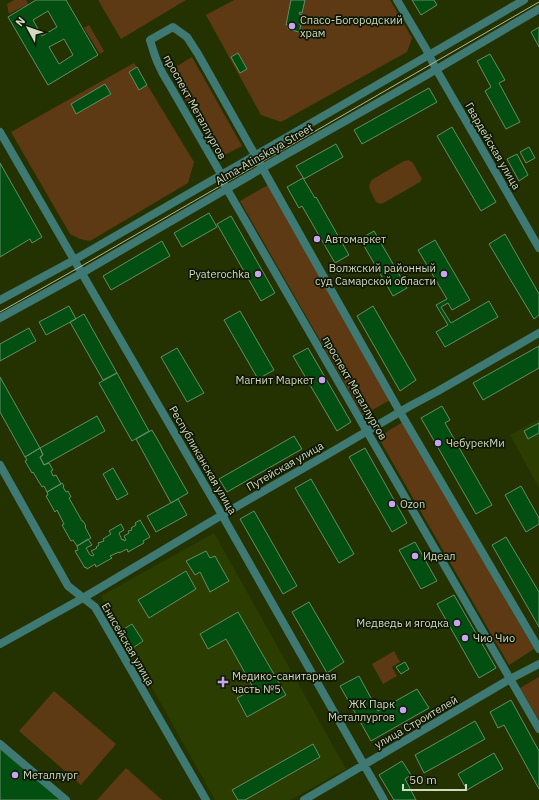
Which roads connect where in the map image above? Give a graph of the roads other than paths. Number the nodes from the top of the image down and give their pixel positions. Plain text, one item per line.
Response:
1 (397, 0) edge
2 (524, 0) edge
3 (539, 9) edge
4 (429, 55) junction
5 (436, 69) junction
6 (0, 132) edge
7 (255, 155) junction
8 (263, 168) junction
9 (221, 174) junction
10 (227, 189) junction
11 (539, 248) edge
12 (74, 260) junction
13 (82, 273) junction
14 (0, 300) edge
15 (0, 318) edge
16 (539, 333) edge
17 (400, 412) junction
18 (367, 431) junction
19 (0, 465) edge
20 (222, 514) junction
21 (83, 598) junction
22 (0, 644) edge
23 (539, 650) edge
24 (539, 664) edge
25 (510, 679) junction
26 (539, 729) edge
27 (0, 744) edge
28 (364, 765) junction
29 (66, 800) edge
30 (206, 800) edge
31 (304, 800) edge
32 (384, 800) edge

1 - 4 street, Гвардейская улица
2 - 4 street, Alma-Atinskaya Street
3 - 5 street, Alma-Atinskaya Street
4 - 5 street, Гвардейская улица
4 - 7 street, Alma-Atinskaya Street
5 - 8 street, Alma-Atinskaya Street
5 - 11 street, Гвардейская улица
6 - 12 street, Республиканская улица
7 - 8 street, проспект Металлургов
7 - 9 street, Alma-Atinskaya Street
7 - 9 street, проспект Металлургов
8 - 10 street, Alma-Atinskaya Street
8 - 17 street, проспект Металлургов
9 - 10 street, проспект Металлургов
9 - 12 street, Alma-Atinskaya Street
10 - 13 street, Alma-Atinskaya Street
10 - 18 street, проспект Металлургов
12 - 13 street, Республиканская улица
12 - 14 street, Alma-Atinskaya Street
13 - 15 street, Alma-Atinskaya Street
13 - 20 street, Республиканская улица
16 - 17 street, Путейская улица
17 - 18 street, Путейская улица
17 - 23 street, проспект Металлургов
18 - 20 street, Путейская улица
18 - 25 street, проспект Металлургов
19 - 21 street, Енисейская улица
20 - 21 street, Путейская улица
20 - 28 street, Республиканская улица
21 - 22 street, Путейская улица
21 - 30 street, Енисейская улица
24 - 25 street, улица Строителей
25 - 26 street, проспект Металлургов
25 - 28 street, улица Строителей
27 - 29 street
28 - 31 street, улица Строителей
28 - 32 street, Республиканская улица

